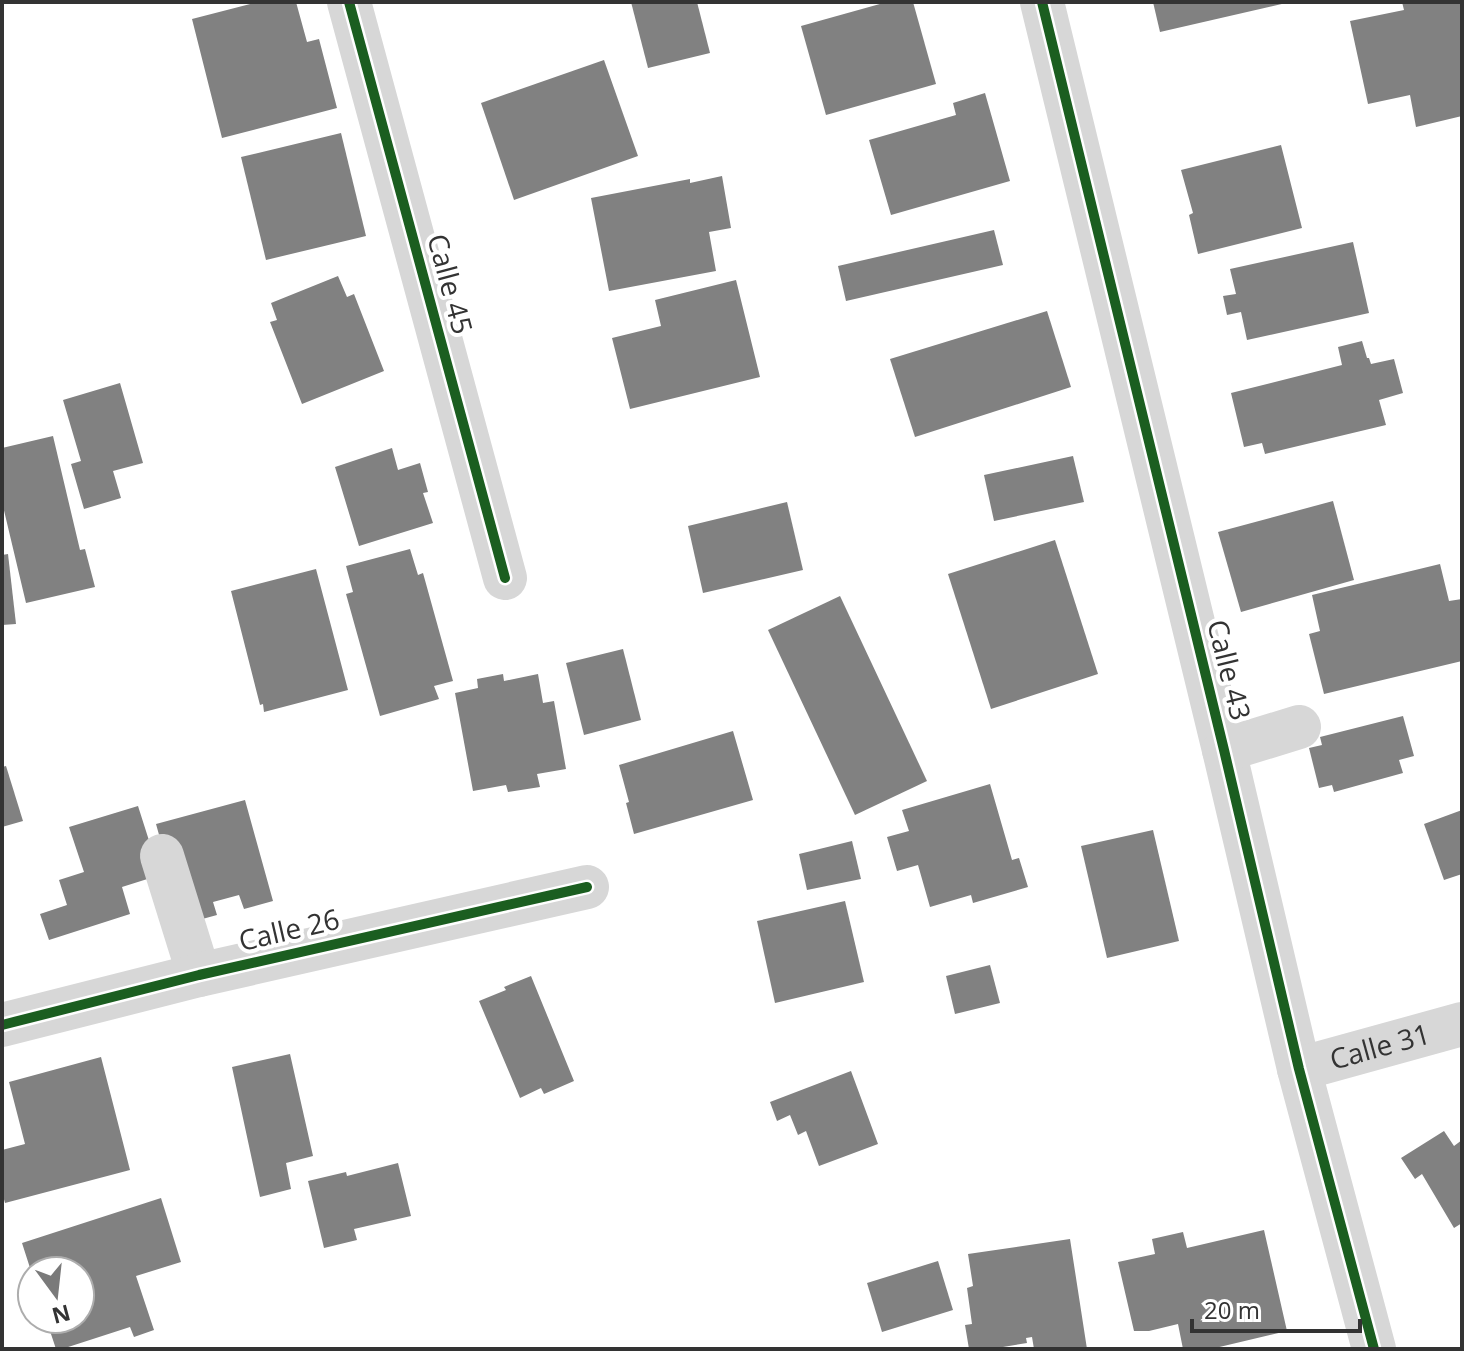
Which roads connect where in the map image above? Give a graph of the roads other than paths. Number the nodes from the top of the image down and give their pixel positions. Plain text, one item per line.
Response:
1 (349, 2) edge
2 (1042, 2) edge
3 (505, 578) dead end
4 (1299, 727) dead end
5 (1224, 750) junction
6 (162, 856) dead end
7 (587, 887) dead end
8 (199, 975) junction
9 (1462, 1024) edge
10 (2, 1025) edge
11 (1299, 1069) junction
12 (1374, 1349) edge

1 - 3 street, Calle 45
2 - 5 street, Calle 43
4 - 5 street
5 - 11 street, Calle 43
6 - 8 street
7 - 8 street, Calle 26
8 - 10 street, Calle 26
9 - 11 street, Calle 31
11 - 12 street, Calle 43

